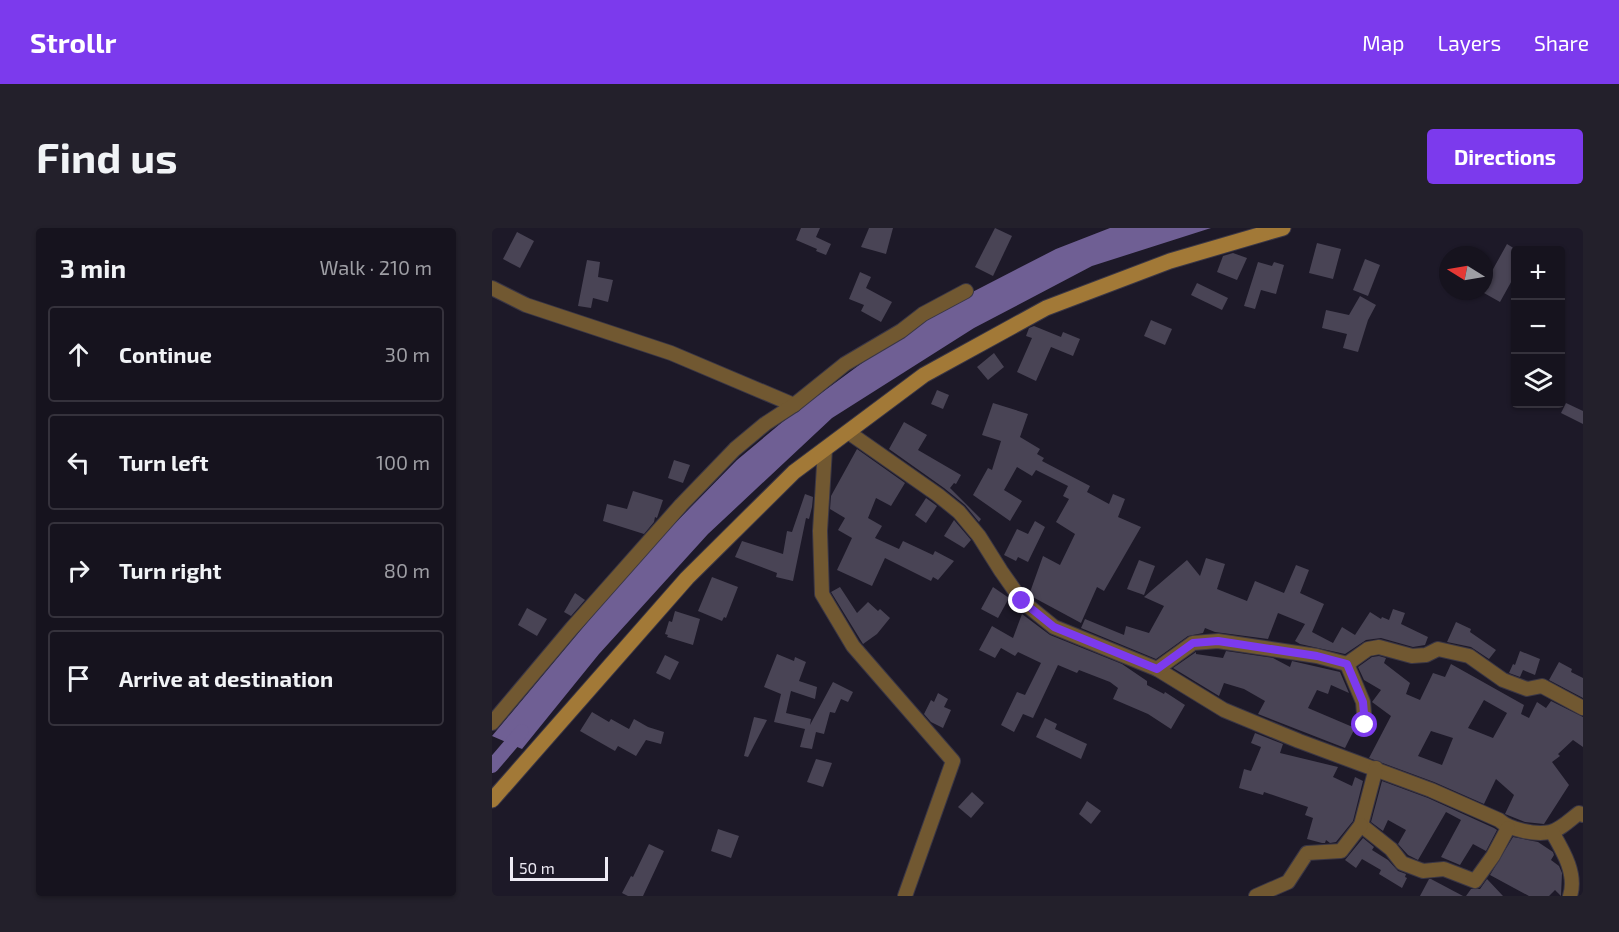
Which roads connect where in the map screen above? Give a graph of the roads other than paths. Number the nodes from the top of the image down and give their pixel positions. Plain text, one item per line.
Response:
1 (1283, 228) edge
2 (492, 288) edge
3 (966, 291) dead end
4 (794, 405) junction
5 (848, 432) junction
6 (825, 449) junction
7 (1347, 664) junction
8 (1157, 669) junction
9 (1583, 708) edge
10 (492, 723) edge
11 (1365, 725) dead end
12 (1376, 768) junction
13 (492, 800) edge
14 (1583, 815) edge
15 (1361, 825) junction
16 (1508, 828) junction
17 (1552, 832) junction
18 (905, 896) edge
19 (1256, 896) edge
20 (1570, 896) edge

1 - 5 main road
2 - 4 street
3 - 4 street
4 - 10 street
5 - 6 main road
5 - 8 street
6 - 13 main road
6 - 18 street
7 - 8 street
7 - 9 street
7 - 11 street
8 - 12 street
12 - 15 street
12 - 16 street
14 - 17 street
15 - 16 street
15 - 19 street
16 - 17 street
17 - 20 street

